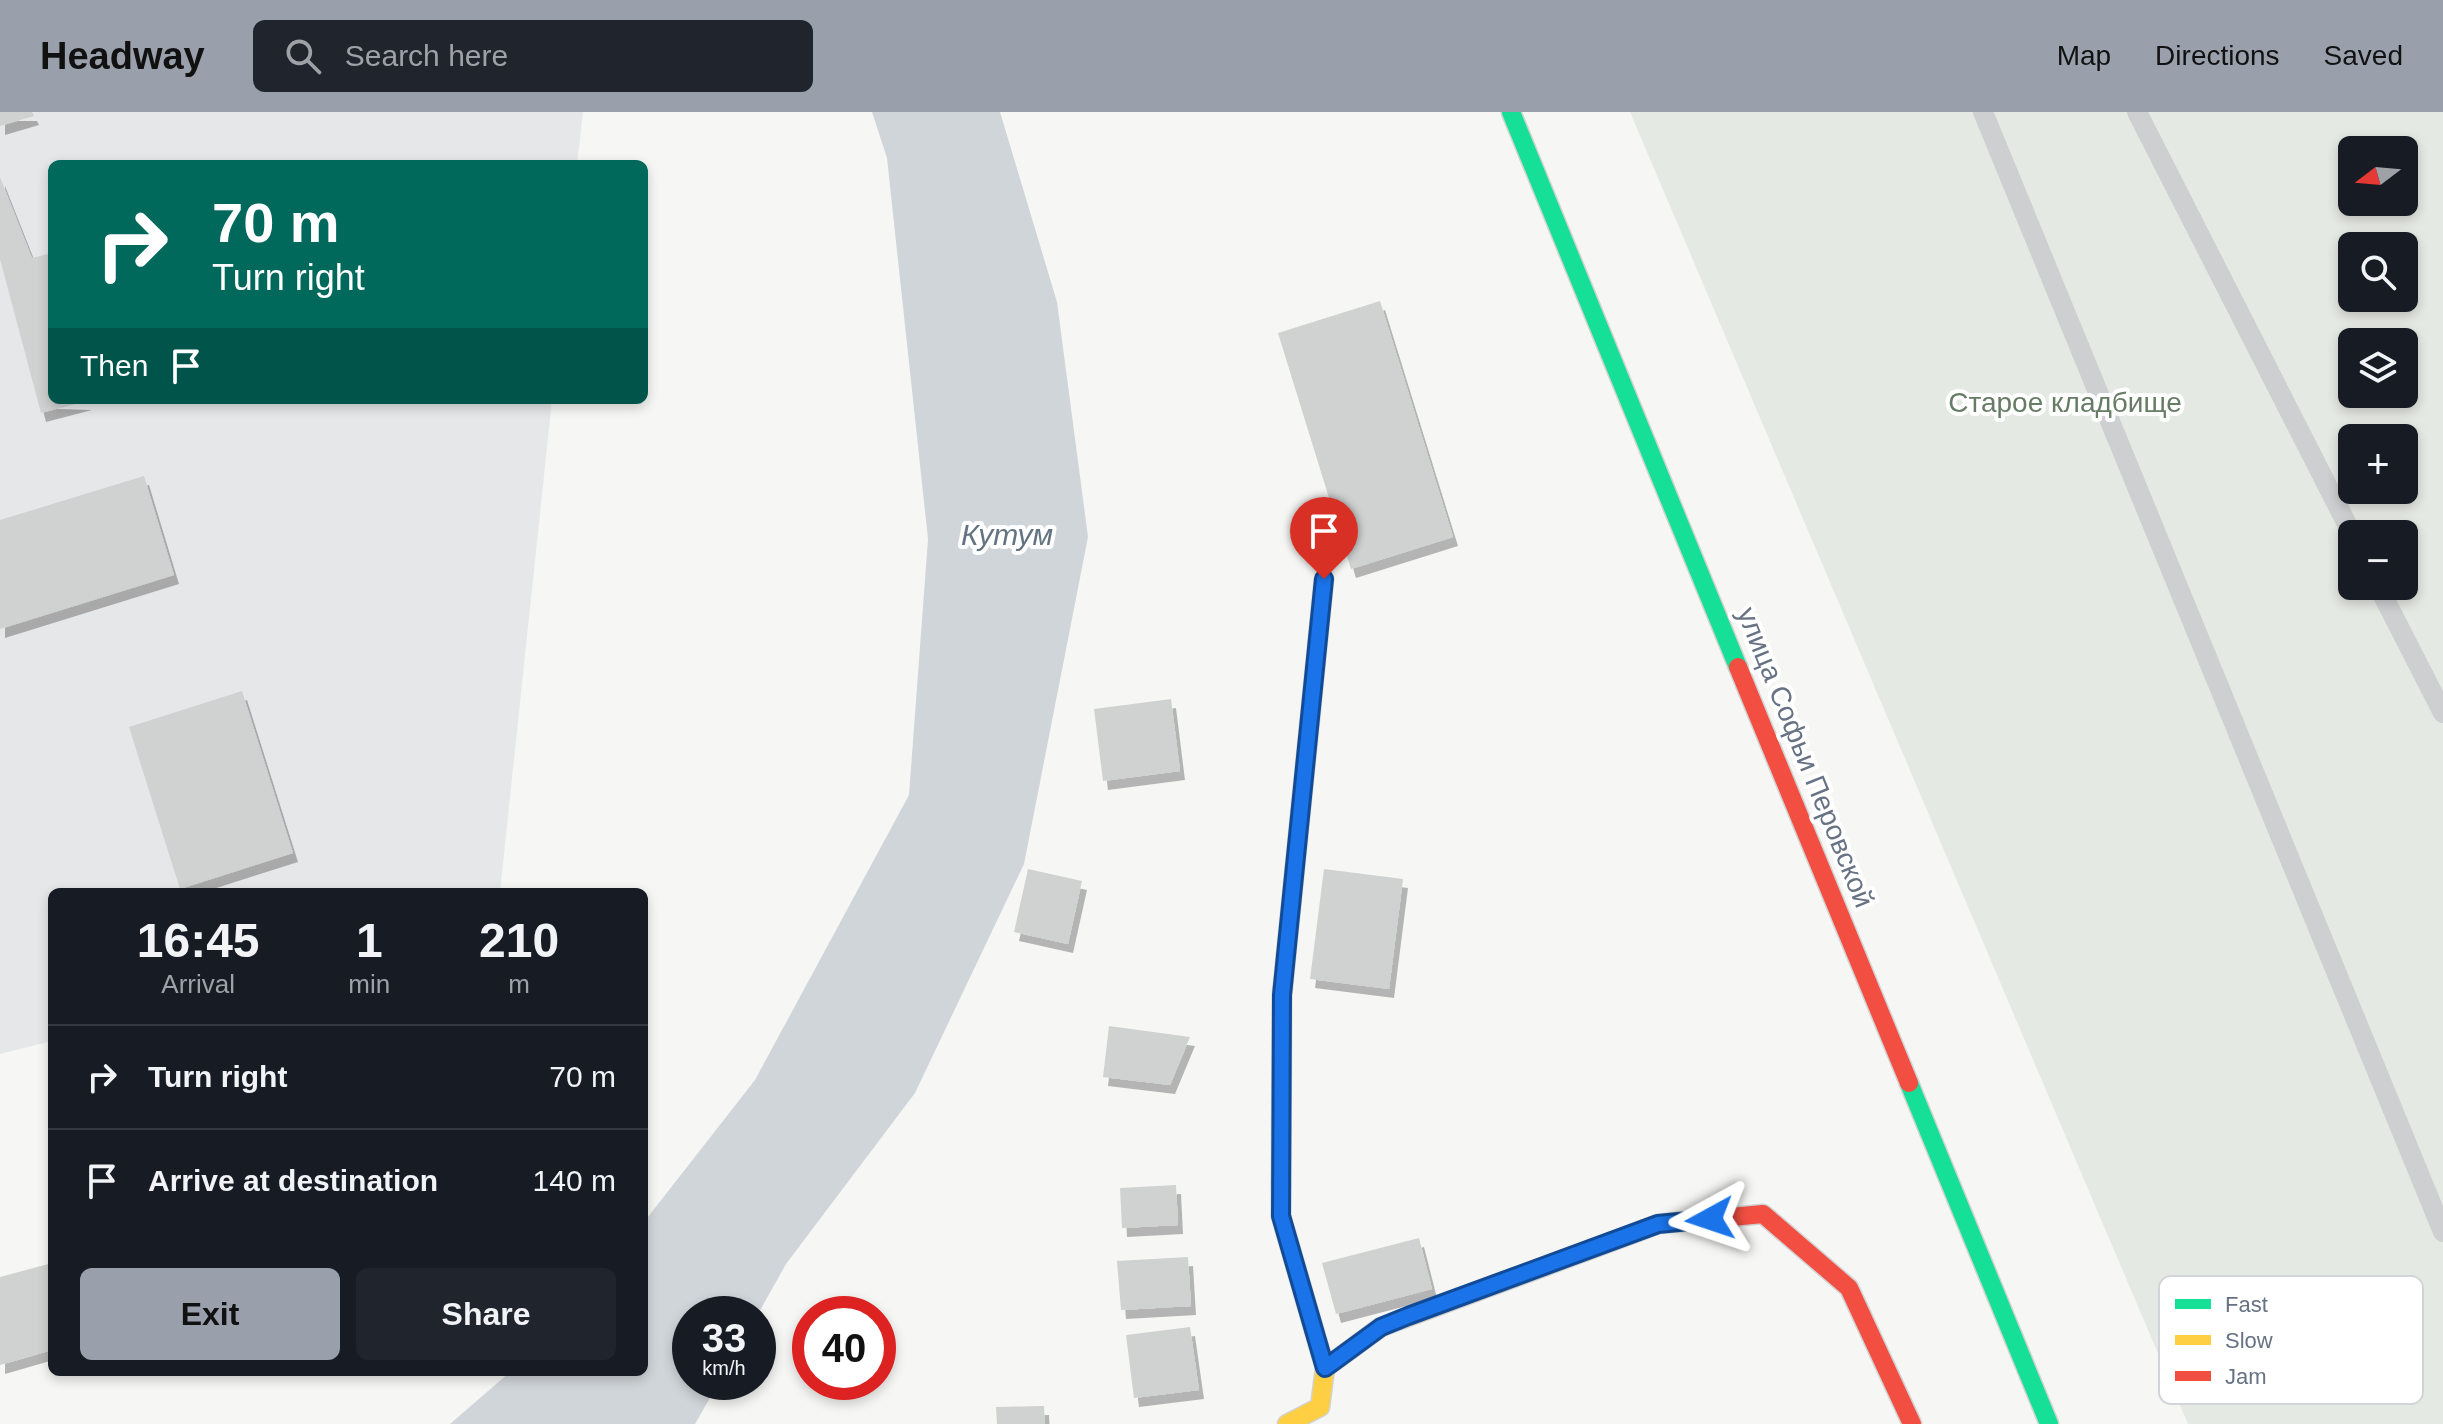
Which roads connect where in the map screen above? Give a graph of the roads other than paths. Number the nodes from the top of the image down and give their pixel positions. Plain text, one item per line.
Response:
1 (1511, 112) edge
2 (1983, 112) edge
3 (2137, 112) edge
4 (2345, 520) edge
5 (1324, 579) dead end
6 (2385, 600) edge
7 (2443, 713) edge
8 (2443, 1232) edge
9 (1325, 1368) junction
10 (1287, 1424) edge
11 (1912, 1424) edge
12 (2049, 1424) edge

1 - 12 street, улица Софьи Перовской
2 - 8 lane
3 - 4 lane
5 - 9 street
6 - 7 lane
9 - 10 street
9 - 11 street

